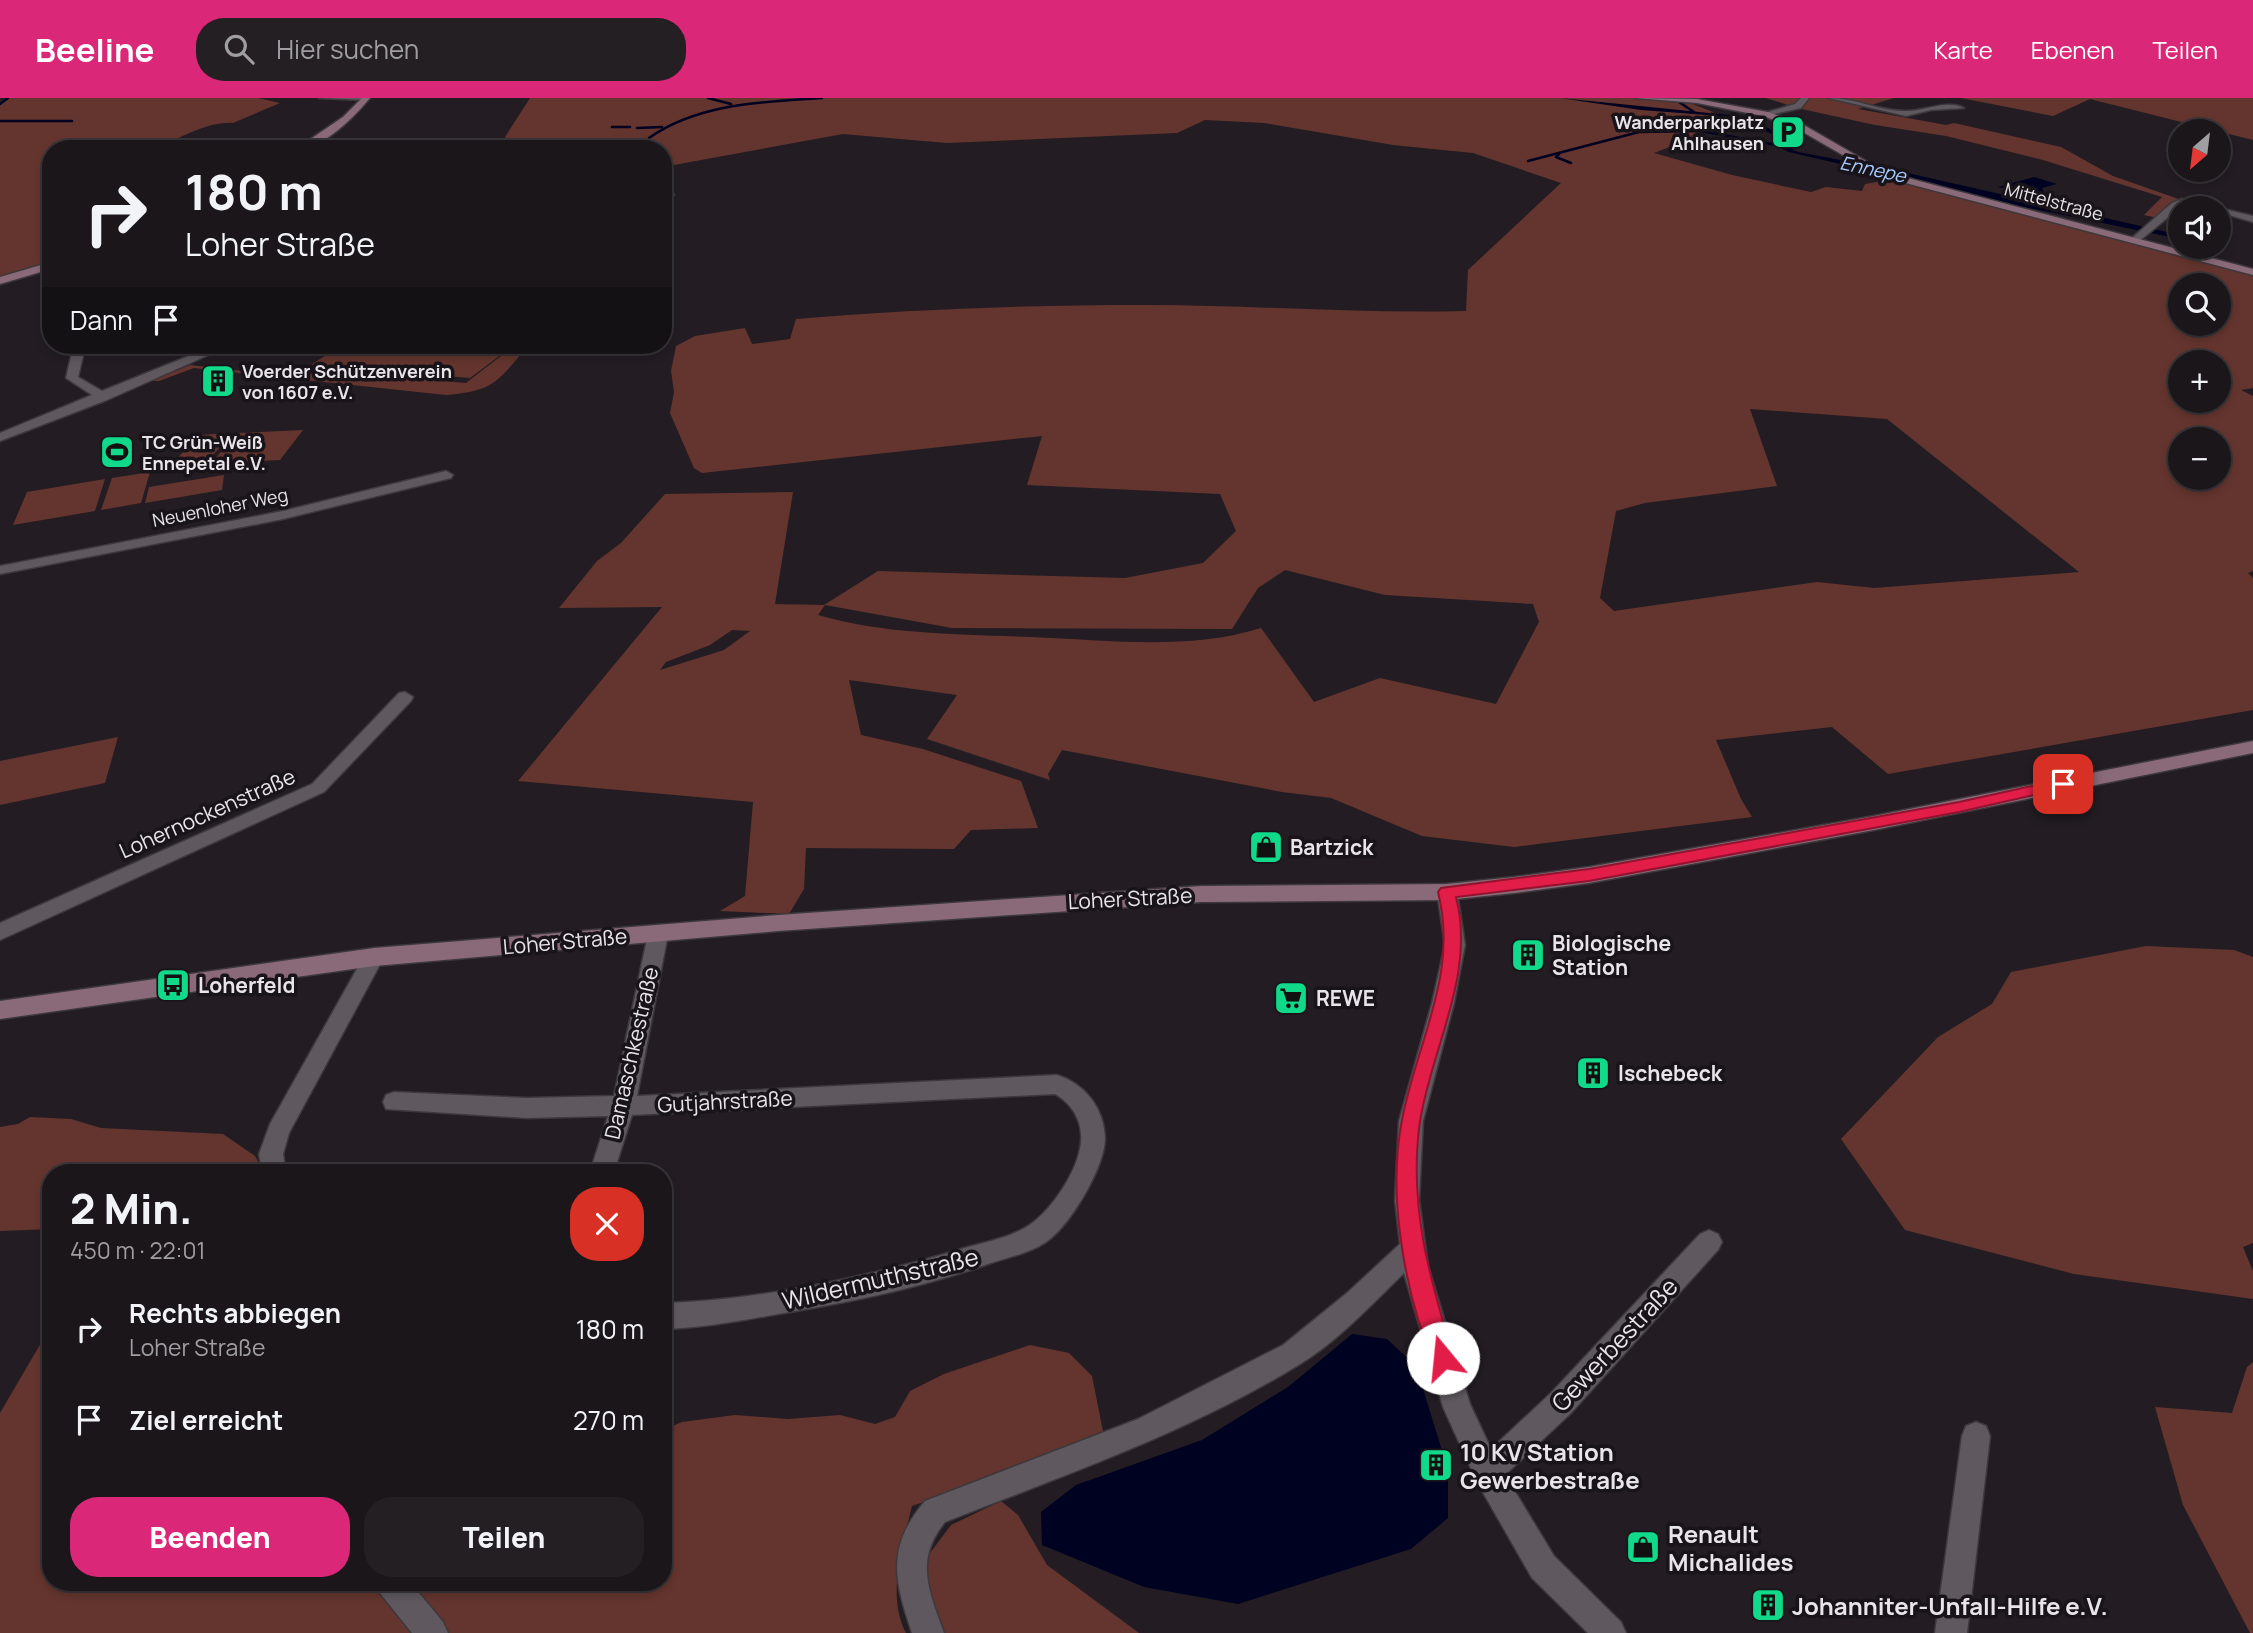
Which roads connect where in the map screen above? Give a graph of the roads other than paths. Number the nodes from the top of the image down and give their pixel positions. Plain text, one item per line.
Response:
1 (323, 98) edge
2 (365, 98) edge
3 (1639, 98) edge
4 (1805, 98) edge
5 (1833, 98) edge
6 (1671, 99) edge
7 (1960, 108) dead end
8 (1765, 114) junction
9 (313, 140) edge
10 (2168, 211) edge
11 (2231, 213) edge
12 (2253, 219) edge
13 (2149, 229) joint
14 (2135, 240) junction
15 (42, 268) edge
16 (2253, 272) edge
17 (0, 281) edge
18 (76, 354) edge
19 (204, 354) edge
20 (103, 397) junction
21 (0, 437) edge
22 (446, 475) dead end
23 (0, 570) edge
24 (405, 697) dead end
25 (2253, 747) edge
26 (1447, 892) junction
27 (0, 932) edge
28 (658, 934) junction
29 (374, 957) junction
30 (0, 1010) edge
31 (1057, 1084) joint
32 (394, 1102) dead end
33 (623, 1106) junction
34 (273, 1164) edge
35 (605, 1164) edge
36 (1709, 1242) dead end
37 (1412, 1249) junction
38 (672, 1316) edge
39 (1976, 1436) dead end
40 (1487, 1472) junction
41 (398, 1591) edge
42 (432, 1633) edge
43 (928, 1633) edge
44 (1610, 1633) edge
45 (1951, 1633) edge

1 - 2 street
2 - 9 main road
3 - 6 main road, Mittelstraße
4 - 8 street
5 - 7 street
6 - 8 main road, Mittelstraße
8 - 14 main road, Mittelstraße
10 - 13 street
11 - 12 street
13 - 14 street
14 - 16 main road, Mittelstraße
15 - 17 main road
18 - 20 street
19 - 20 street
20 - 21 street
22 - 23 street, Neuenloher Weg
24 - 27 street, Lohernockenstraße
25 - 26 main road, Loher Straße
26 - 28 main road, Loher Straße
26 - 37 street
28 - 29 main road, Loher Straße
28 - 33 street, Damaschkestraße
29 - 30 main road, Loher Straße
29 - 34 street
31 - 33 street, Gutjahrstraße
31 - 38 street, Wildermuthstraße
32 - 33 street, Gutjahrstraße
33 - 35 street, Damaschkestraße
36 - 40 street, Gewerbestraße
37 - 40 street
37 - 43 street
39 - 45 street
40 - 44 street
41 - 42 street

